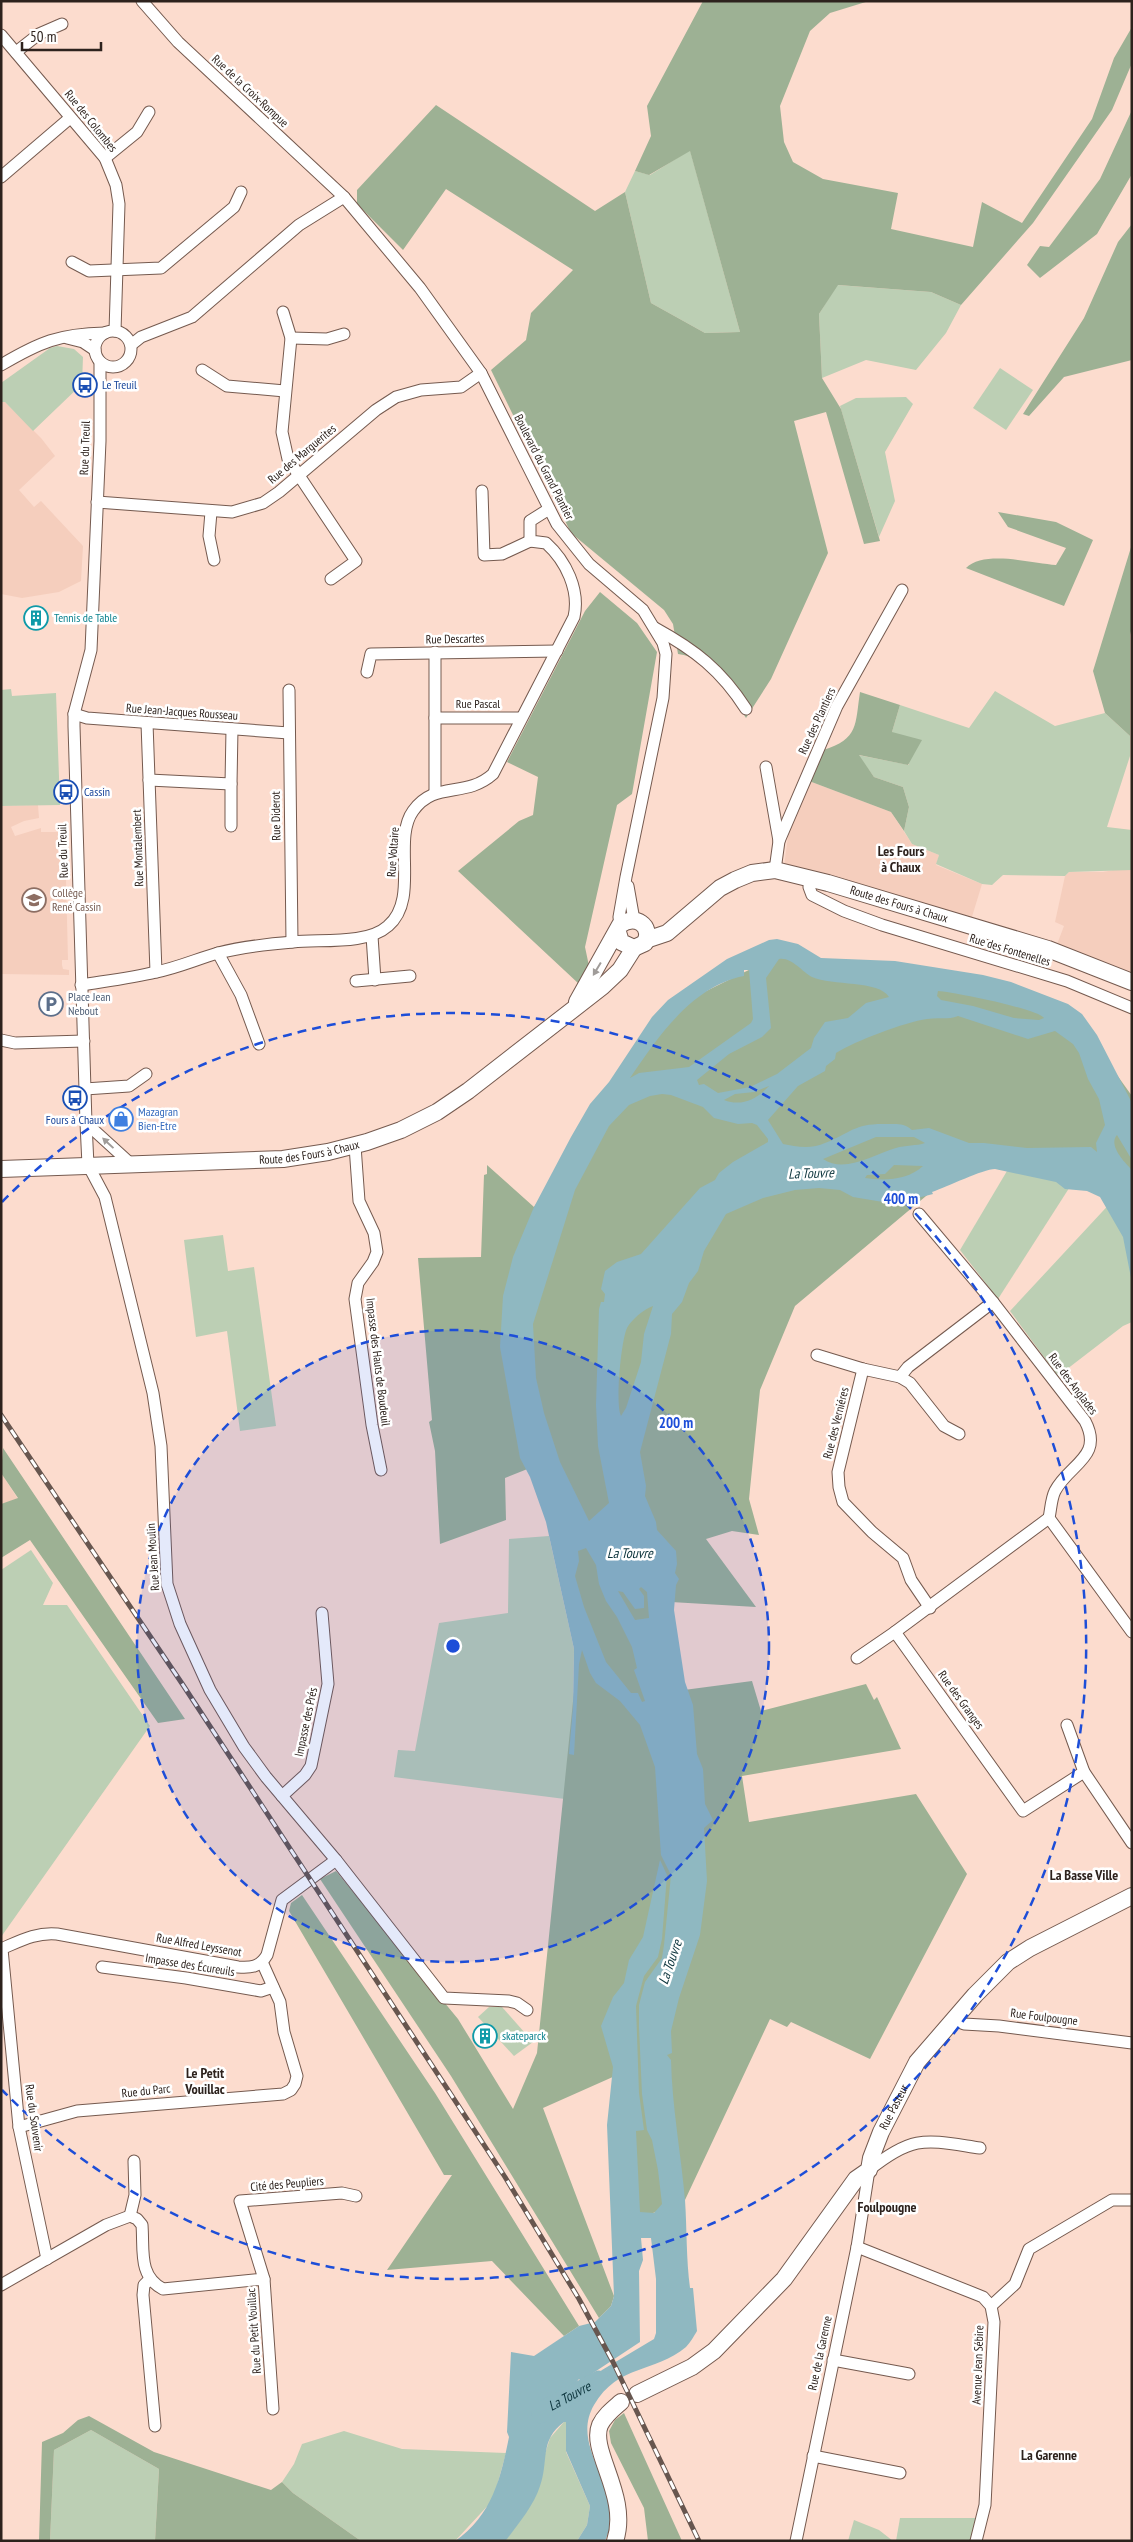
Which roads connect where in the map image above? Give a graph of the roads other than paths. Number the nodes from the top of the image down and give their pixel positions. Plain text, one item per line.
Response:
1 (142, 1) edge
2 (62, 24) dead end
3 (1, 35) edge
4 (16, 52) junction
5 (149, 112) dead end
6 (70, 118) junction
7 (105, 158) junction
8 (1, 177) edge
9 (241, 192) dead end
10 (344, 197) junction
11 (72, 262) dead end
12 (118, 270) junction
13 (283, 312) dead end
14 (110, 332) junction
15 (344, 334) dead end
16 (58, 337) junction
17 (291, 338) junction
18 (130, 345) junction
19 (95, 350) junction
20 (100, 362) junction
21 (1, 365) edge
22 (119, 366) junction
23 (202, 370) dead end
24 (481, 373) junction
25 (101, 388) junction
26 (285, 391) junction
27 (299, 475) junction
28 (482, 490) dead end
29 (97, 502) junction
30 (549, 509) junction
31 (211, 512) junction
32 (530, 541) junction
33 (214, 560) dead end
34 (332, 579) dead end
35 (902, 590) dead end
36 (654, 628) junction
37 (557, 651) junction
38 (435, 652) junction
39 (367, 672) dead end
40 (289, 690) dead end
41 (746, 709) dead end
42 (74, 714) junction
43 (435, 718) junction
44 (521, 718) junction
45 (147, 723) junction
46 (232, 729) junction
47 (289, 734) junction
48 (766, 767) dead end
49 (149, 780) junction
50 (231, 784) junction
51 (435, 793) junction
52 (231, 826) dead end
53 (779, 841) junction
54 (775, 870) junction
55 (810, 878) junction
56 (633, 932) junction
57 (372, 936) junction
58 (292, 942) junction
59 (218, 953) junction
60 (156, 972) junction
61 (410, 976) dead end
62 (375, 980) junction
63 (356, 981) dead end
64 (1132, 982) edge
65 (82, 985) junction
66 (575, 1006) junction
67 (1132, 1008) edge
68 (1, 1040) edge
69 (84, 1041) junction
70 (260, 1044) dead end
71 (146, 1074) dead end
72 (85, 1088) junction
73 (86, 1123) junction
74 (355, 1146) junction
75 (130, 1164) junction
76 (88, 1165) junction
77 (1, 1169) edge
78 (919, 1214) dead end
79 (993, 1302) junction
80 (817, 1355) dead end
81 (864, 1368) junction
82 (900, 1377) junction
83 (959, 1434) dead end
84 (381, 1470) dead end
85 (1049, 1518) junction
86 (930, 1608) junction
87 (322, 1613) dead end
88 (895, 1632) junction
89 (1132, 1632) edge
90 (857, 1658) dead end
91 (1066, 1725) dead end
92 (1084, 1772) junction
93 (282, 1796) junction
94 (1132, 1843) edge
95 (336, 1860) junction
96 (1132, 1896) edge
97 (2, 1949) edge
98 (262, 1962) junction
99 (102, 1967) dead end
100 (273, 1988) junction
101 (527, 2010) dead end
102 (954, 2020) junction
103 (1132, 2043) edge
104 (19, 2127) junction
105 (876, 2146) junction
106 (980, 2148) dead end
107 (890, 2155) junction
108 (134, 2161) dead end
109 (869, 2170) junction
110 (356, 2196) dead end
111 (1132, 2200) edge
112 (130, 2216) junction
113 (857, 2247) junction
114 (47, 2258) junction
115 (150, 2279) junction
116 (264, 2279) junction
117 (1, 2285) edge
118 (991, 2306) junction
119 (833, 2360) junction
120 (909, 2374) dead end
121 (637, 2394) dead end
122 (621, 2402) dead end
123 (273, 2409) dead end
124 (155, 2426) dead end
125 (813, 2456) junction
126 (900, 2473) dead end
127 (615, 2541) edge
128 (796, 2541) edge
129 (976, 2541) edge

1 - 10 street, Rue de la Croix-Rompue
2 - 4 street
3 - 4 street, Rue des Colombes
4 - 6 street, Rue des Colombes
5 - 7 street
6 - 7 street, Rue des Colombes
6 - 8 street
7 - 12 street, Rue des Colombes
9 - 12 street
10 - 18 street
10 - 24 street, Boulevard du Grand Plantier
11 - 12 street
12 - 14 street, Rue des Colombes
13 - 17 street
14 - 16 street
14 - 18 street
14 - 19 street
15 - 17 street
16 - 19 street
16 - 21 street
17 - 26 street
18 - 22 street
19 - 20 street
20 - 22 street
20 - 25 street, Rue du Treuil
22 - 25 street
23 - 26 street
24 - 27 street, Rue des Marguerites
24 - 30 street, Boulevard du Grand Plantier
25 - 29 street, Rue du Treuil
26 - 27 street
27 - 31 street, Rue des Marguerites
27 - 34 street
28 - 32 street
29 - 31 street, Rue des Marguerites
29 - 42 street, Rue du Treuil
30 - 32 street
30 - 36 street, Boulevard du Grand Plantier
31 - 33 street
32 - 37 street, Rue Voltaire
35 - 53 street, Rue des Plantiers
36 - 41 street
36 - 56 street, Boulevard du Grand Plantier
37 - 38 street, Rue Descartes
37 - 44 street, Rue Voltaire
38 - 39 street, Rue Descartes
38 - 43 street
40 - 47 street, Rue Diderot
42 - 45 street, Rue Jean-Jacques Rousseau
42 - 65 street, Rue du Treuil
43 - 44 street, Rue Pascal
43 - 51 street
44 - 51 street, Rue Voltaire
45 - 46 street, Rue Jean-Jacques Rousseau
45 - 49 street, Rue Montalembert
46 - 47 street, Rue Jean-Jacques Rousseau
46 - 50 street
47 - 58 street, Rue Diderot
48 - 53 street
49 - 50 street
49 - 60 street, Rue Montalembert
50 - 52 street
51 - 57 street, Rue Voltaire
53 - 54 street, Rue des Plantiers
54 - 55 street, Route des Fours à Chaux
54 - 56 street, Route des Fours à Chaux
55 - 64 street, Route des Fours à Chaux
55 - 67 street, Rue des Fontenelles
56 -> 66 street, Route des Fours à Chaux
56 - 66 street, Route des Fours à Chaux
57 - 58 street
57 - 62 street
58 - 59 street
59 - 60 street
59 - 70 street
60 - 65 street
61 - 62 street
62 - 63 street
65 - 69 street, Rue du Treuil
66 - 74 street, Route des Fours à Chaux
68 - 69 street
69 - 72 street, Rue du Treuil
71 - 72 street
72 - 73 street, Rue du Treuil
75 -> 73 street
73 - 76 street, Rue du Treuil
74 - 75 street, Route des Fours à Chaux
74 - 84 street, Impasse des Hauts de Boudeuil
75 - 76 street, Route des Fours à Chaux
76 - 77 street, Route des Fours à Chaux
76 - 93 street, Rue Jean Moulin
78 - 79 street, Rue des Anglades
79 - 82 street
79 - 85 street, Rue des Anglades
80 - 81 street
81 - 82 street
81 - 86 street, Rue des Verniéres
82 - 83 street
85 - 86 street
85 - 89 street
86 - 88 street
87 - 93 street, Impasse des Prés
88 - 90 street
88 - 92 street, Rue des Granges
91 - 92 street
92 - 94 street
93 - 95 street, Rue Jean Moulin
95 - 98 street
95 - 101 street, Rue Jean Moulin
96 - 102 street, Rue Pasteur
97 - 98 street, Rue Alfred Leyssenot
97 - 104 street, Rue du Souvenir
98 - 100 street, Rue du Parc
99 - 100 street, Impasse des Écureuils
100 - 104 street, Rue du Parc
102 - 103 street, Rue Foulpougne
102 - 105 street, Rue Pasteur
104 - 114 street, Rue du Souvenir
105 - 107 street
105 - 109 street, Rue Pasteur
106 - 107 street
107 - 109 street
108 - 112 street
109 - 113 street, Rue de la Garenne
109 - 121 street
110 - 116 street, Cité des Peupliers
111 - 118 street
112 - 114 street
112 - 115 street
113 - 118 street
113 - 119 street, Rue de la Garenne
114 - 117 street
115 - 116 street, Rue du Petit Vouillac
115 - 124 street
116 - 123 street, Rue du Petit Vouillac
118 - 129 street, Avenue Jean Sébire
119 - 120 street
119 - 125 street, Rue de la Garenne
122 - 127 street
125 - 126 street
125 - 128 street, Rue de la Garenne

